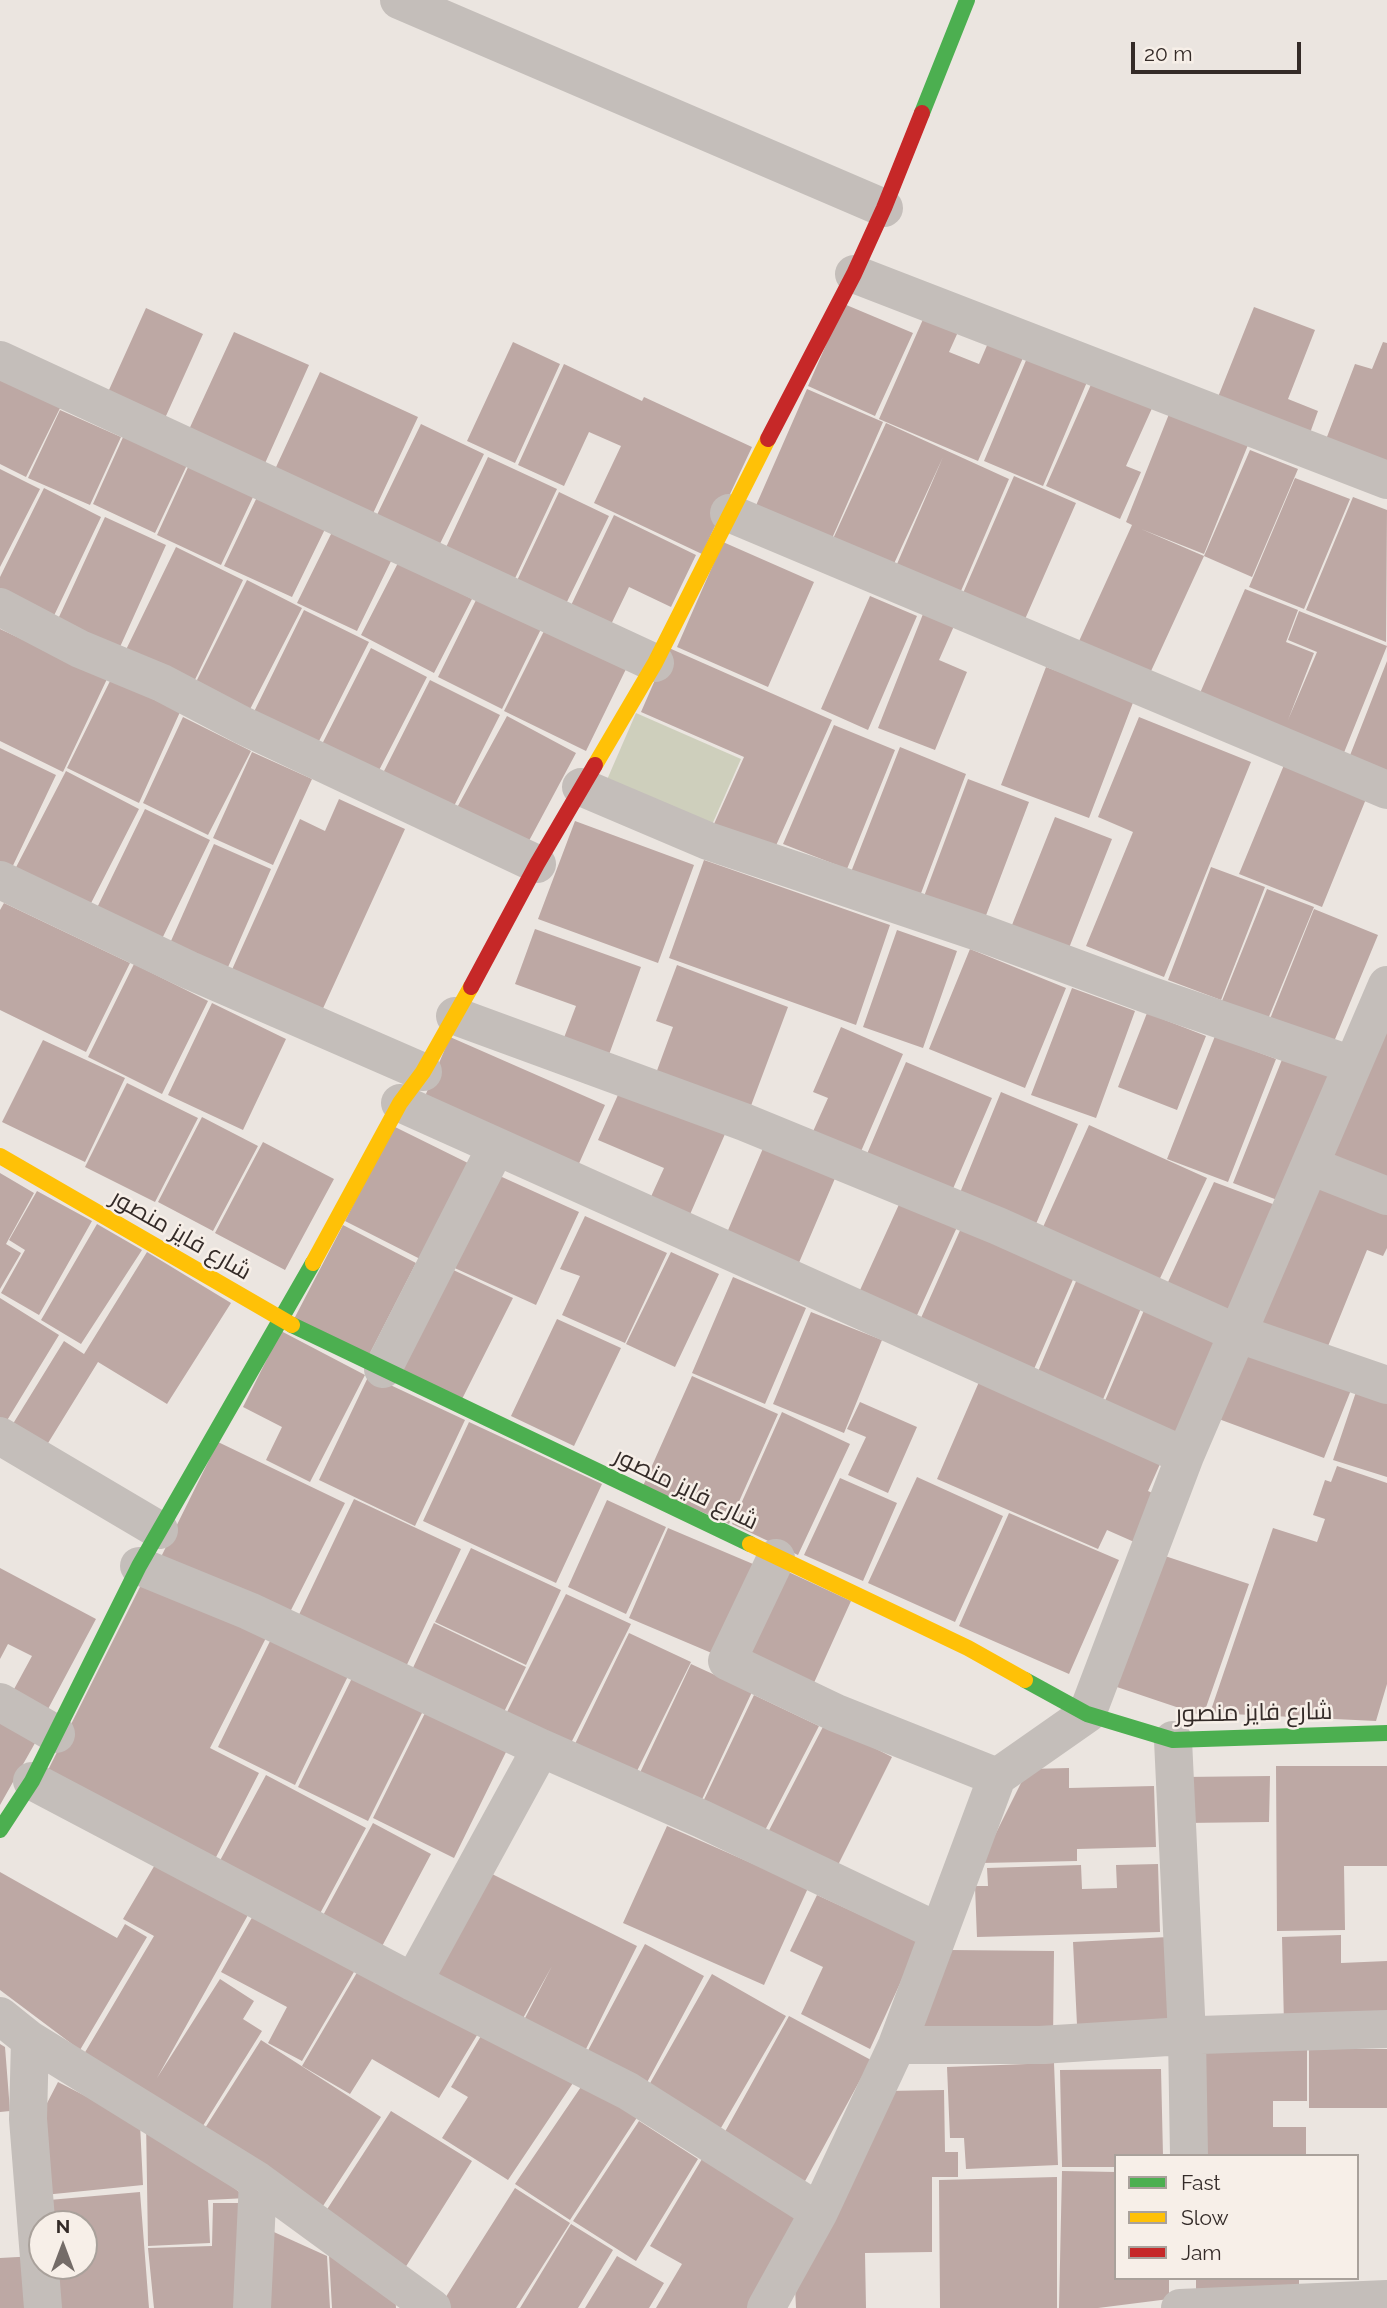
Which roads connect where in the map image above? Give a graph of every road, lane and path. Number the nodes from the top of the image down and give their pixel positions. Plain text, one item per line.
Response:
1 (399, 0) edge
2 (967, 0) edge
3 (884, 208) junction
4 (854, 274) junction
5 (0, 360) edge
6 (1387, 480) edge
7 (729, 513) junction
8 (0, 607) edge
9 (655, 663) junction
10 (581, 787) junction
11 (1387, 790) edge
12 (537, 864) junction
13 (0, 880) edge
14 (1383, 1004) edge
15 (455, 1016) junction
16 (1352, 1065) junction
17 (422, 1072) junction
18 (400, 1103) junction
19 (496, 1147) junction
20 (0, 1156) edge
21 (1311, 1166) junction
22 (1387, 1196) edge
23 (281, 1320) junction
24 (1239, 1334) junction
25 (383, 1369) junction
26 (1387, 1385) edge
27 (0, 1436) edge
28 (1185, 1456) junction
29 (159, 1530) junction
30 (776, 1558) junction
31 (139, 1566) junction
32 (0, 1702) edge
33 (1087, 1714) junction
34 (1387, 1733) edge
35 (56, 1734) junction
36 (1173, 1740) junction
37 (541, 1748) junction
38 (997, 1777) junction
39 (32, 1781) junction
40 (0, 1830) edge
41 (939, 1933) junction
42 (413, 1982) junction
43 (0, 2016) edge
44 (1387, 2029) edge
45 (1187, 2036) junction
46 (30, 2040) junction
47 (897, 2045) junction
48 (14, 2120) edge
49 (1189, 2154) edge
50 (258, 2181) junction
51 (819, 2213) junction
52 (1187, 2298) edge
53 (1387, 2299) edge
54 (43, 2308) edge
55 (252, 2308) edge
56 (432, 2308) edge
57 (766, 2308) edge

1 - 3 street
2 - 3 street
3 - 4 street
4 - 6 street
4 - 7 street
5 - 9 street
7 - 9 street
7 - 11 street
8 - 12 street
9 - 10 street
10 - 12 street
10 - 16 street
12 - 15 street
13 - 17 street
14 - 16 street
15 - 17 street
15 - 24 street
16 - 21 street
17 - 18 street
18 - 19 street
18 - 23 street
19 - 25 street
19 - 28 street
20 - 23 street, شارع فايز منصور
21 - 22 street
21 - 24 street
23 - 25 street, شارع فايز منصور
23 - 29 street
24 - 26 street
24 - 28 street
25 - 30 street, شارع فايز منصور
27 - 29 street
28 - 33 street
29 - 31 street
30 - 33 street, شارع فايز منصور
30 - 38 street
31 - 35 street
31 - 37 street
32 - 35 street
33 - 36 street, شارع فايز منصور
33 - 38 street
34 - 36 street, شارع فايز منصور
35 - 39 street
36 - 45 street
37 - 41 street
37 - 42 street
38 - 41 street
39 - 40 street
39 - 42 street
41 - 47 street
42 - 51 street
43 - 46 street
44 - 45 street
45 - 47 street
45 - 49 street
46 - 48 street
46 - 50 street
47 - 51 street
48 - 54 street
50 - 55 street
50 - 56 street
51 - 57 street
52 - 53 street

